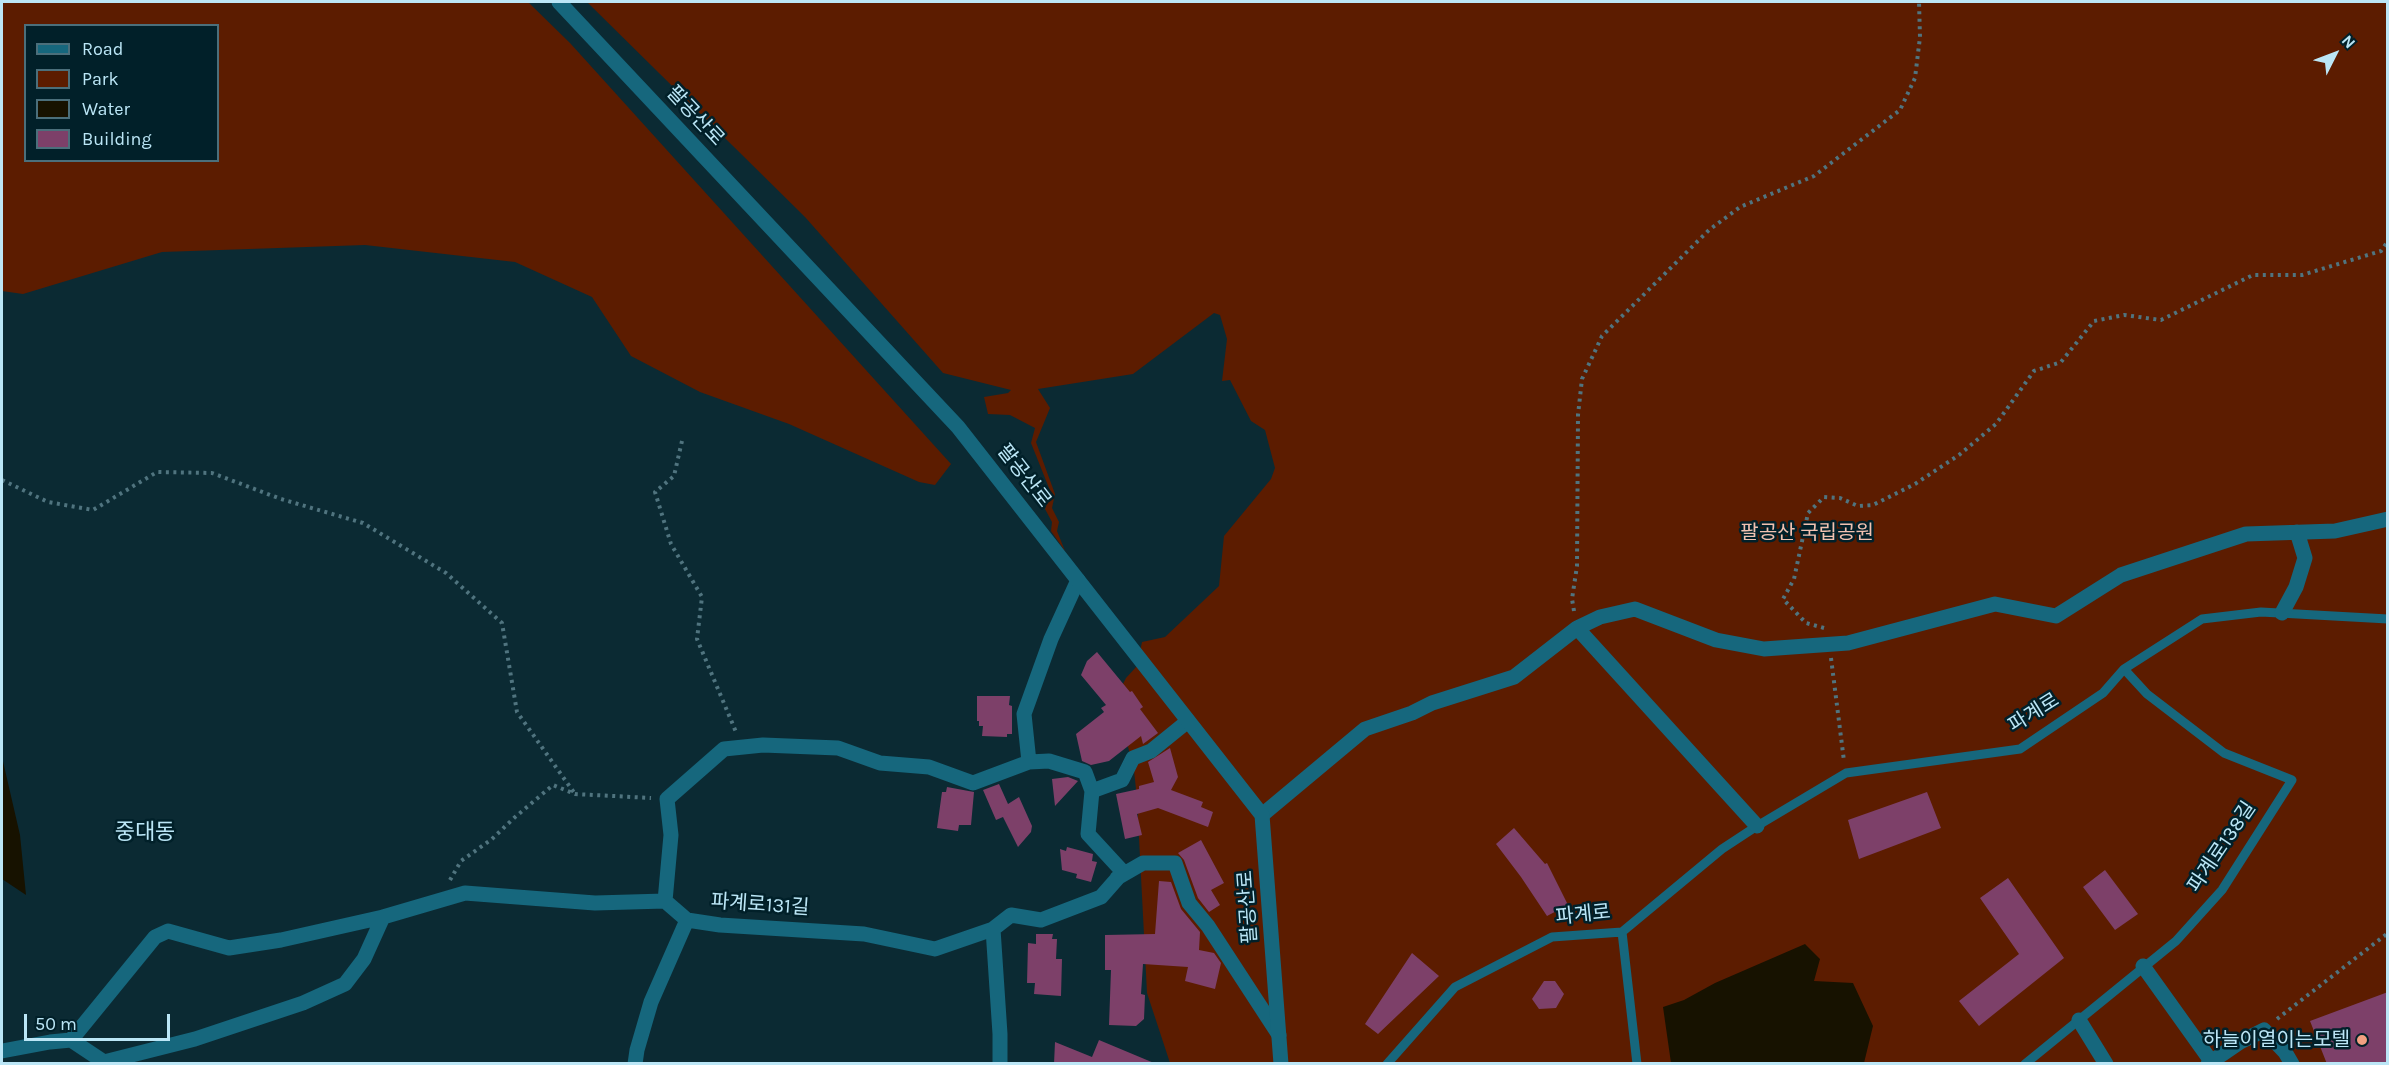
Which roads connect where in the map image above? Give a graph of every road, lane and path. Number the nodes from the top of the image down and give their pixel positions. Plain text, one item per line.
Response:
1 (559, 2) edge
2 (1919, 2) edge
3 (2388, 241) edge
4 (2381, 251) junction
5 (2388, 252) edge
6 (682, 441) dead end
7 (2, 480) edge
8 (2388, 519) edge
9 (2297, 532) junction
10 (1078, 580) junction
11 (2282, 613) junction
12 (2388, 619) edge
13 (1577, 628) junction
14 (1829, 644) junction
15 (2124, 669) junction
16 (1188, 721) junction
17 (742, 747) junction
18 (1029, 762) junction
19 (1846, 773) junction
20 (1092, 791) junction
21 (575, 794) junction
22 (667, 799) junction
23 (1262, 815) junction
24 (1757, 826) junction
25 (1117, 878) junction
26 (665, 900) junction
27 (436, 901) junction
28 (383, 917) junction
29 (687, 920) junction
30 (993, 929) junction
31 (1622, 932) junction
32 (2388, 933) edge
33 (2143, 966) junction
34 (2079, 1020) junction
35 (2264, 1030) junction
36 (1279, 1035) junction
37 (71, 1040) junction
38 (2, 1051) edge
39 (2210, 1062) edge
40 (635, 1064) edge
41 (1000, 1064) edge
42 (1281, 1064) edge
43 (1387, 1064) edge
44 (1637, 1064) edge
45 (2025, 1064) edge
46 (2106, 1064) edge
47 (2292, 1064) edge

1 - 10 street, 팔공산로
2 - 13 path
3 - 4 path
4 - 5 path
4 - 14 path
6 - 17 path
7 - 21 path
8 - 9 street
9 - 11 street
9 - 14 street
10 - 16 street, 팔공산로
10 - 18 street
11 - 12 lane, 파계로
11 - 15 lane, 파계로
13 - 14 street
13 - 23 street
13 - 24 street
14 - 19 path
15 - 19 lane, 파계로
15 - 33 lane, 파계로138길
16 - 20 street
16 - 23 street, 팔공산로
17 - 18 street
17 - 22 street
18 - 20 street
19 - 24 lane, 파계로
20 - 25 street
21 - 22 path
21 - 27 path
22 - 26 street
23 - 36 street, 팔공산로
24 - 31 lane, 파계로
25 - 30 street, 파계로131길
25 - 36 street, 파계로131길
26 - 27 street
26 - 29 street, 파계로131길
27 - 28 street
28 - 37 street
28 - 37 street
29 - 30 street, 파계로131길
29 - 40 street
30 - 41 street
31 - 43 lane, 파계로
31 - 44 lane
32 - 35 path
33 - 34 lane, 파계로138길
33 - 39 street
34 - 45 lane, 파계로138길
34 - 46 street
35 - 39 street
35 - 47 street
36 - 42 street, 팔공산로
37 - 38 street

